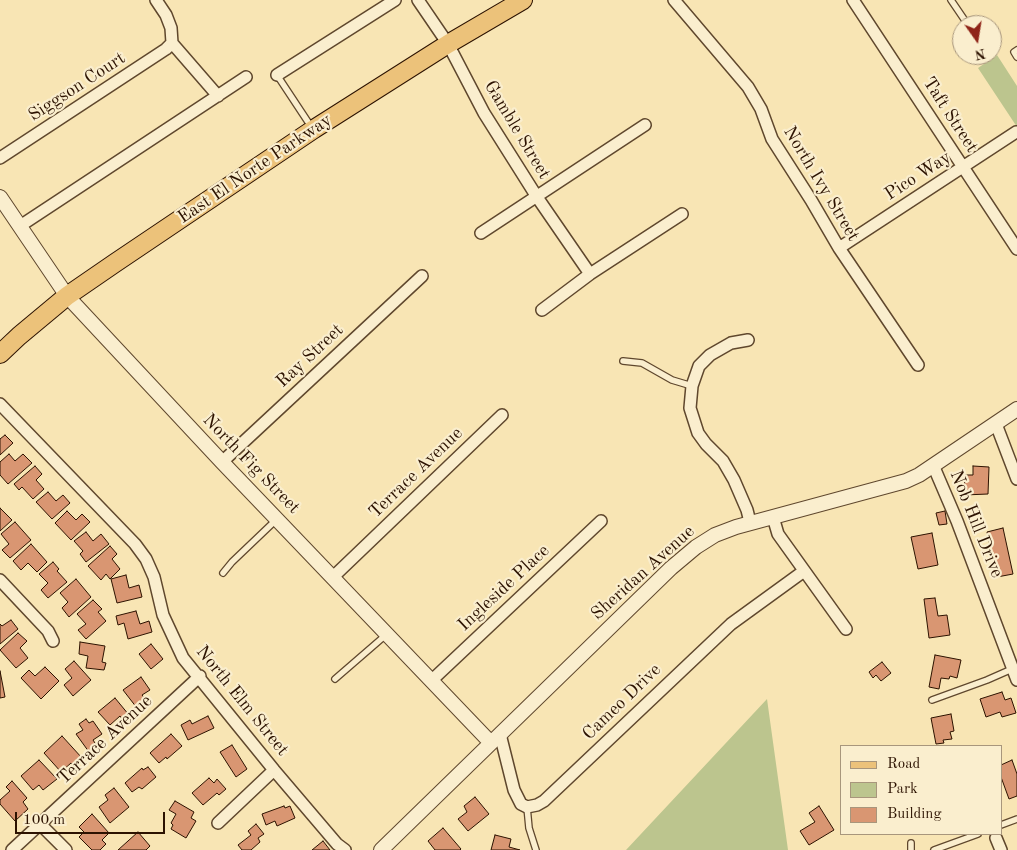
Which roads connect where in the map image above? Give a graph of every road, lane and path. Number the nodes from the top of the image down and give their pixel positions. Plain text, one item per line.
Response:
1 (156, 0) edge
2 (395, 0) edge
3 (418, 0) edge
4 (523, 0) edge
5 (674, 0) edge
6 (853, 0) edge
7 (951, 0) edge
8 (961, 15) edge
9 (172, 43) junction
10 (448, 44) junction
11 (1017, 50) edge
12 (1017, 57) edge
13 (277, 75) joint
14 (246, 77) dead end
15 (218, 96) junction
16 (645, 124) dead end
17 (313, 129) junction
18 (1016, 132) edge
19 (0, 158) edge
20 (963, 167) junction
21 (0, 197) edge
22 (537, 197) junction
23 (682, 214) dead end
24 (20, 226) junction
25 (481, 233) dead end
26 (839, 248) junction
27 (1017, 250) edge
28 (590, 274) junction
29 (422, 276) dead end
30 (67, 296) junction
31 (542, 310) dead end
32 (748, 340) dead end
33 (0, 354) edge
34 (624, 361) dead end
35 (918, 365) dead end
36 (692, 386) junction
37 (0, 404) edge
38 (1017, 409) edge
39 (502, 415) dead end
40 (996, 424) junction
41 (222, 462) junction
42 (933, 465) junction
43 (1017, 479) edge
44 (773, 517) junction
45 (277, 519) junction
46 (602, 521) dead end
47 (750, 522) junction
48 (804, 571) junction
49 (223, 573) dead end
50 (333, 577) junction
51 (0, 580) edge
52 (846, 629) dead end
53 (387, 634) junction
54 (53, 642) dead end
55 (1012, 668) junction
56 (200, 676) junction
57 (335, 679) dead end
58 (1017, 680) edge
59 (431, 681) junction
60 (932, 700) dead end
61 (496, 738) junction
62 (274, 770) junction
63 (526, 807) junction
64 (1017, 819) edge
65 (218, 823) dead end
66 (40, 824) junction
67 (1002, 825) edge
68 (975, 835) edge
69 (996, 838) dead end
70 (12, 850) edge
71 (66, 850) edge
72 (345, 850) edge
73 (381, 850) edge
74 (536, 850) edge
75 (934, 850) edge
76 (1001, 850) edge

1 - 9 street
2 - 13 street
3 - 10 street, Gamble Street
4 - 10 main road, East El Norte Parkway
5 - 26 street, North Ivy Street
6 - 20 street, Taft Street
7 - 8 lane
9 - 15 street
9 - 19 street, Siggson Court
10 - 17 main road, East El Norte Parkway
10 - 22 street, Gamble Street
11 - 12 lane
13 - 17 lane
14 - 15 street
15 - 24 street
16 - 22 street
17 - 30 main road, East El Norte Parkway
18 - 20 street, Pico Way
20 - 26 street, Pico Way
20 - 27 street, Taft Street
21 - 24 street, North Fig Street
22 - 25 street
22 - 28 street, Gamble Street
23 - 28 street
24 - 30 street, North Fig Street
26 - 35 street, North Ivy Street
28 - 31 street
29 - 41 street, Ray Street
30 - 33 main road, East El Norte Parkway
30 - 41 street, North Fig Street
32 - 36 street
34 - 36 lane
36 - 47 street
37 - 56 street, North Elm Street
38 - 40 street, Sheridan Avenue
39 - 50 street, Terrace Avenue
40 - 42 street, Sheridan Avenue
40 - 43 street
41 - 45 street, North Fig Street
42 - 44 street, Sheridan Avenue
42 - 55 street, Nob Hill Drive
44 - 47 street, Sheridan Avenue
44 - 48 street
45 - 49 lane
45 - 50 street, North Fig Street
46 - 59 street, Ingleside Place
47 - 61 street, Sheridan Avenue
48 - 52 street
48 - 63 street, Cameo Drive
50 - 53 street, North Fig Street
51 - 54 street
53 - 57 lane
53 - 59 street, North Fig Street
55 - 58 street, Nob Hill Drive
55 - 60 lane
56 - 62 street, North Elm Street
56 - 66 street, Terrace Avenue
59 - 61 street, North Fig Street
61 - 63 street
61 - 73 street, Sheridan Avenue
62 - 65 street
62 - 72 street, North Elm Street
63 - 74 lane
64 - 67 lane
66 - 70 street, Terrace Avenue
66 - 71 street
68 - 75 lane
69 - 76 street

